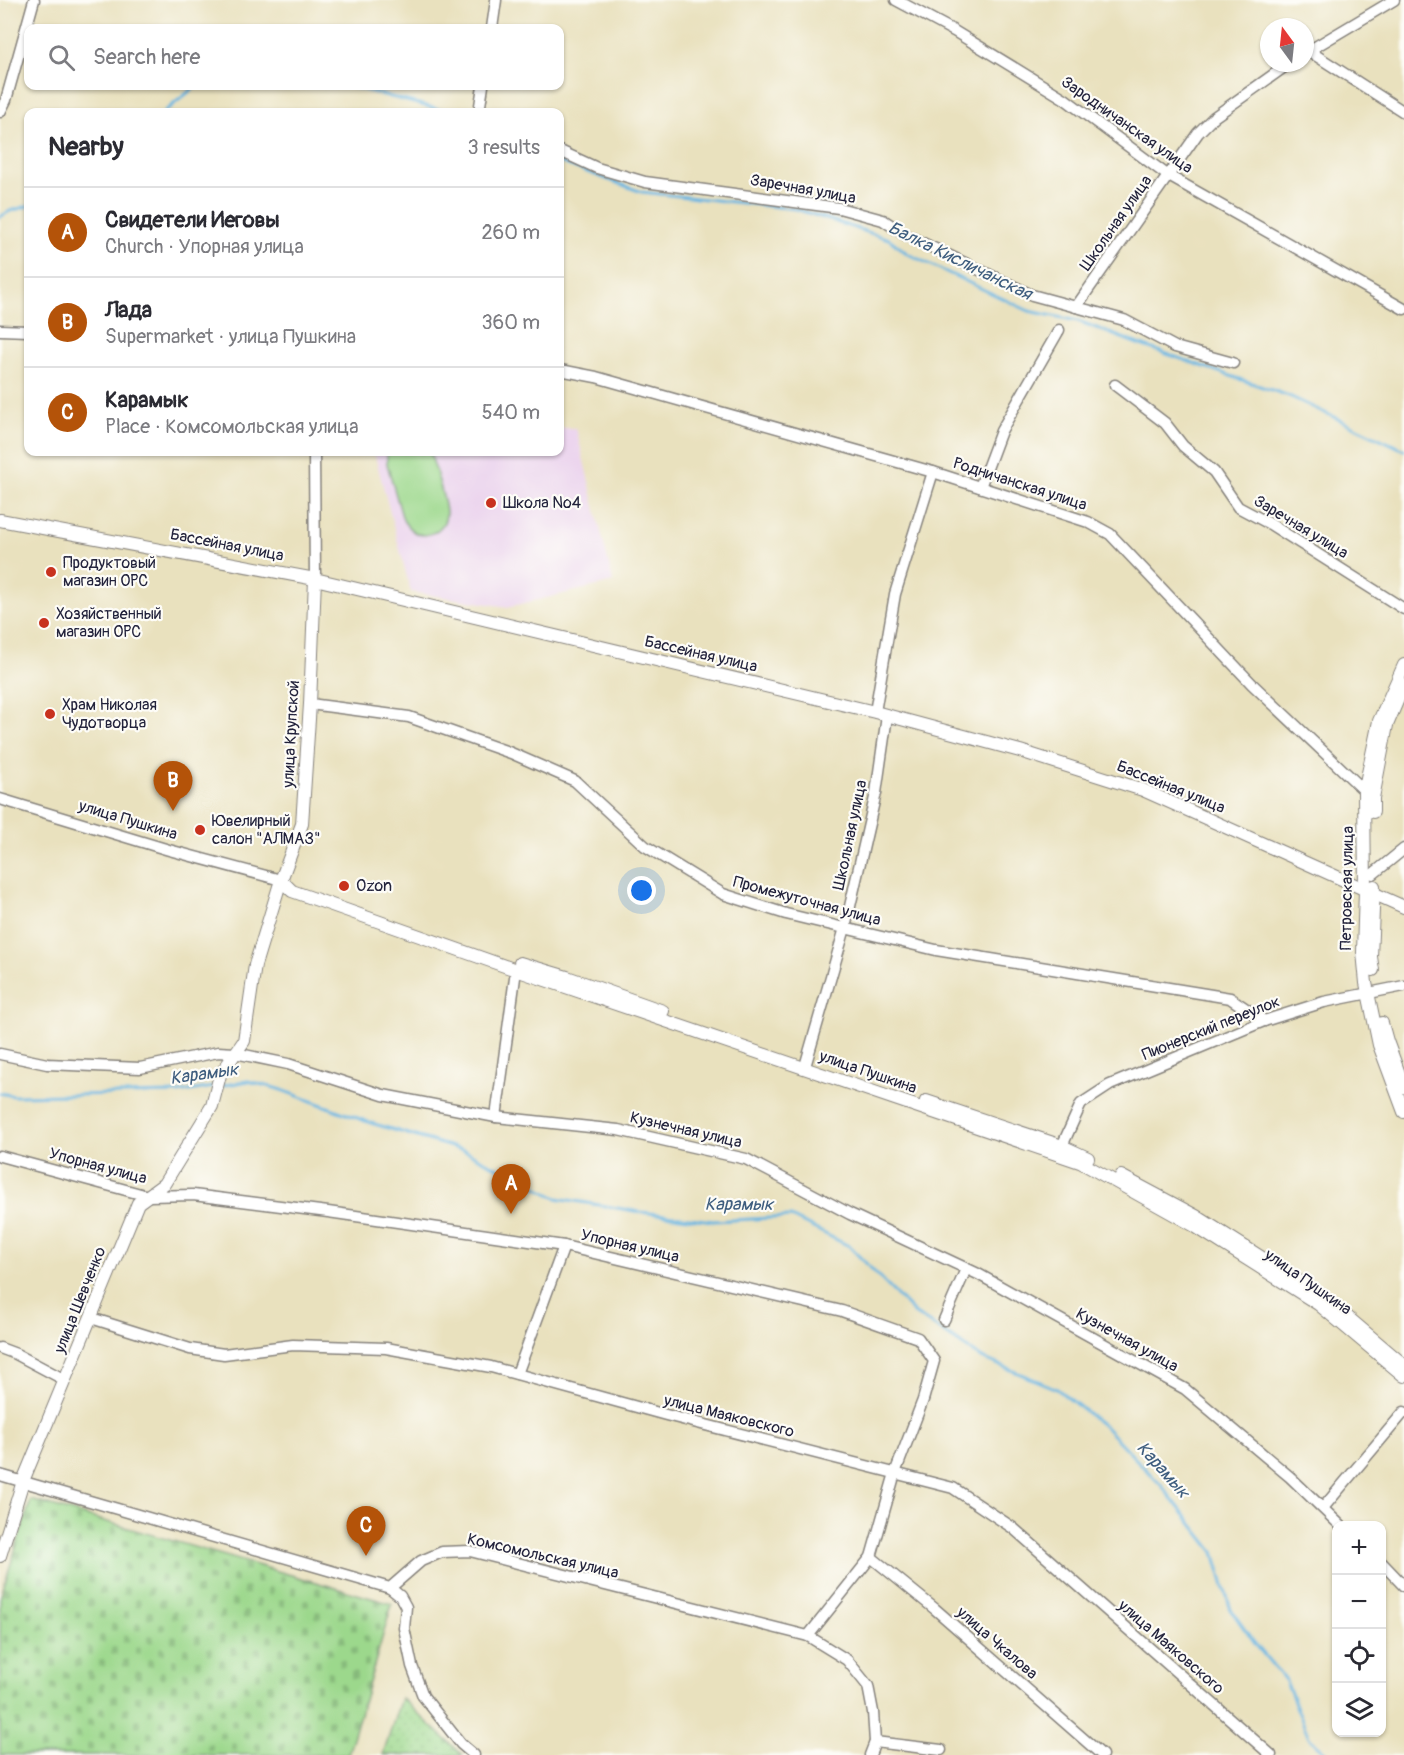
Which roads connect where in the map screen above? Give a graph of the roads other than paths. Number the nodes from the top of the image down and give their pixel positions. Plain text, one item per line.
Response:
1 (34, 0) edge
2 (496, 0) edge
3 (896, 0) edge
4 (1394, 0) edge
5 (27, 24) edge
6 (493, 24) edge
7 (24, 36) edge
8 (1314, 48) edge
9 (1314, 56) edge
10 (1276, 72) edge
11 (482, 90) edge
12 (480, 108) edge
13 (0, 112) edge
14 (1404, 112) edge
15 (564, 153) edge
16 (1167, 175) junction
17 (1076, 307) junction
18 (1404, 309) edge
19 (0, 330) edge
20 (1059, 330) dead end
21 (24, 331) edge
22 (1233, 363) dead end
23 (564, 371) edge
24 (1115, 385) dead end
25 (314, 456) edge
26 (933, 472) junction
27 (981, 487) junction
28 (0, 520) edge
29 (315, 579) junction
30 (1404, 609) edge
31 (1404, 665) edge
32 (1404, 685) edge
33 (310, 704) junction
34 (881, 714) junction
35 (1368, 795) junction
36 (0, 799) edge
37 (1404, 849) edge
38 (1374, 874) junction
39 (281, 880) junction
40 (1370, 892) junction
41 (1404, 908) edge
42 (845, 928) junction
43 (519, 966) junction
44 (1404, 986) edge
45 (1371, 991) junction
46 (1264, 1021) junction
47 (235, 1053) junction
48 (0, 1054) edge
49 (807, 1063) junction
50 (220, 1075) joint
51 (1404, 1087) edge
52 (1404, 1112) edge
53 (496, 1117) junction
54 (1062, 1146) junction
55 (0, 1156) edge
56 (148, 1196) junction
57 (564, 1246) junction
58 (966, 1269) junction
59 (91, 1318) junction
60 (944, 1320) dead end
61 (0, 1348) edge
62 (1404, 1365) edge
63 (517, 1374) junction
64 (1404, 1376) edge
65 (65, 1380) junction
66 (1404, 1412) edge
67 (895, 1473) junction
68 (0, 1475) edge
69 (23, 1481) junction
70 (1323, 1508) junction
71 (1336, 1521) edge
72 (0, 1556) edge
73 (870, 1557) junction
74 (1386, 1567) edge
75 (1404, 1586) edge
76 (390, 1588) junction
77 (808, 1636) junction
78 (875, 1742) junction
79 (941, 1750) dead end
80 (474, 1755) edge
81 (870, 1755) edge
82 (1101, 1755) edge
83 (1271, 1755) edge

1 - 5 street
2 - 6 street
3 - 16 street, Зародничанская улица
4 - 8 street
7 - 13 street
9 - 14 street
10 - 16 street, Школьная улица
11 - 12 street
15 - 17 street, Заречная улица
16 - 17 street, Школьная улица
16 - 18 street, Зародничанская улица
17 - 22 street, Заречная улица
19 - 21 street
20 - 27 street
23 - 26 street, Родничанская улица
24 - 30 street, Заречная улица
25 - 29 street, улица Крупской
26 - 27 street, Родничанская улица
26 - 34 street, Школьная улица
27 - 35 street, Родничанская улица
28 - 29 street, Бассейная улица
29 - 33 street, улица Крупской
29 - 34 street, Бассейная улица
31 - 35 street, Петровская улица
32 - 35 street
33 - 39 street, улица Крупской
33 - 42 street, Промежуточная улица
34 - 40 street, Бассейная улица
34 - 42 street, Школьная улица
35 - 38 street
35 - 40 street, Петровская улица
36 - 39 street, улица Пушкина
37 - 38 street
38 - 40 street
39 - 43 street, улица Пушкина
39 - 47 street, улица Крупской
40 - 41 street, Бассейная улица
40 - 45 street
42 - 46 street, Промежуточная улица
42 - 49 street, Школьная улица
43 - 49 street, улица Пушкина
43 - 53 street
43 - 64 street, улица Пушкина
44 - 45 street, Пионерский переулок
45 - 46 street, Пионерский переулок
45 - 51 street
45 - 52 street
46 - 54 street, Пионерский переулок
47 - 48 street, Кузнечная улица
47 - 50 street, улица Крупской
47 - 53 street, Кузнечная улица
49 - 54 street, улица Пушкина
50 - 56 street, улица Шевченко
53 - 58 street, Кузнечная улица
54 - 62 street, улица Пушкина
55 - 56 street, Упорная улица
56 - 57 street, Упорная улица
56 - 59 street, улица Шевченко
57 - 63 street
57 - 67 street, Упорная улица
58 - 60 street
58 - 70 street, Кузнечная улица
59 - 63 street, улица Маяковского
59 - 65 street, улица Шевченко
61 - 65 street
63 - 67 street, улица Маяковского
65 - 69 street, улица Шевченко
66 - 70 street
67 - 73 street, Упорная улица
67 - 83 street, улица Маяковского
68 - 69 street
69 - 72 street, улица Шевченко
69 - 76 street
70 - 71 street, Кузнечная улица
73 - 77 street, Упорная улица
73 - 82 street, улица Чкалова
74 - 75 street
76 - 77 street, Комсомольская улица
76 - 80 street
77 - 78 street, Комсомольская улица
78 - 79 street
78 - 81 street, Комсомольская улица

